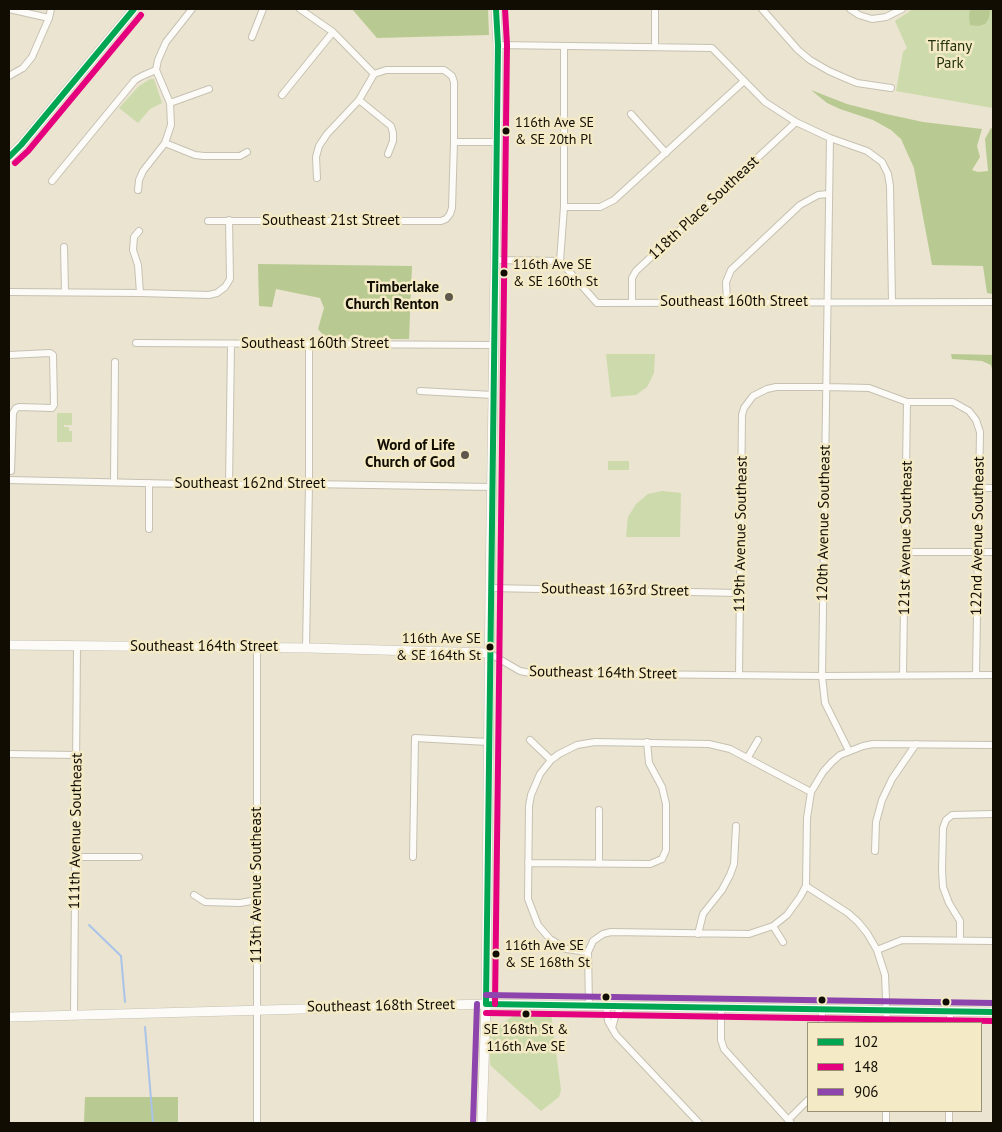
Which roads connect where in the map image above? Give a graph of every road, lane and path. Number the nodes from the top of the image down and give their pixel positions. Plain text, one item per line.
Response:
1 (9, 9) edge
2 (52, 9) edge
3 (134, 9) edge
4 (192, 9) edge
5 (263, 9) edge
6 (300, 9) edge
7 (496, 9) edge
8 (655, 9) edge
9 (762, 9) edge
10 (850, 9) edge
11 (902, 9) edge
12 (50, 18) junction
13 (333, 32) junction
14 (252, 37) dead end
15 (498, 45) junction
16 (564, 46) junction
17 (655, 47) junction
18 (156, 70) junction
19 (374, 74) junction
20 (9, 76) edge
21 (744, 81) junction
22 (891, 88) dead end
23 (209, 89) dead end
24 (282, 94) dead end
25 (359, 100) junction
26 (170, 103) junction
27 (631, 114) dead end
28 (796, 122) junction
29 (830, 138) junction
30 (454, 142) junction
31 (497, 142) junction
32 (166, 143) junction
33 (247, 152) dead end
34 (666, 153) junction
35 (388, 154) dead end
36 (9, 157) edge
37 (317, 178) dead end
38 (52, 181) dead end
39 (138, 190) dead end
40 (828, 194) junction
41 (564, 207) junction
42 (229, 220) junction
43 (208, 221) dead end
44 (139, 231) dead end
45 (64, 247) dead end
46 (494, 260) junction
47 (560, 261) junction
48 (9, 292) edge
49 (65, 292) junction
50 (140, 293) junction
51 (727, 302) junction
52 (827, 302) junction
53 (892, 302) junction
54 (993, 302) edge
55 (632, 303) junction
56 (136, 343) dead end
57 (309, 343) junction
58 (231, 344) junction
59 (493, 345) junction
60 (9, 355) edge
61 (115, 362) dead end
62 (827, 388) junction
63 (420, 392) dead end
64 (493, 395) junction
65 (907, 402) junction
66 (11, 471) dead end
67 (9, 480) edge
68 (114, 482) junction
69 (149, 483) junction
70 (309, 484) junction
71 (229, 485) junction
72 (492, 487) junction
73 (979, 488) junction
74 (993, 488) edge
75 (149, 529) dead end
76 (906, 552) junction
77 (978, 552) junction
78 (993, 552) edge
79 (490, 588) junction
80 (740, 593) junction
81 (9, 645) edge
82 (77, 647) junction
83 (257, 647) junction
84 (306, 648) junction
85 (489, 653) junction
86 (739, 675) junction
87 (904, 675) junction
88 (976, 675) junction
89 (993, 675) edge
90 (822, 676) junction
91 (530, 740) dead end
92 (758, 740) dead end
93 (488, 742) junction
94 (647, 742) junction
95 (916, 744) junction
96 (993, 745) edge
97 (849, 751) junction
98 (9, 754) edge
99 (76, 755) junction
100 (748, 757) junction
101 (551, 760) junction
102 (811, 792) junction
103 (599, 810) dead end
104 (993, 814) edge
105 (736, 826) dead end
106 (875, 851) dead end
107 (413, 856) dead end
108 (75, 857) junction
109 (139, 857) dead end
110 (528, 863) junction
111 (598, 864) junction
112 (806, 886) junction
113 (194, 895) dead end
114 (257, 900) junction
115 (773, 926) junction
116 (698, 934) junction
117 (960, 940) junction
118 (993, 941) edge
119 (783, 942) dead end
120 (876, 950) junction
121 (588, 952) junction
122 (486, 1004) junction
123 (589, 1005) junction
124 (606, 1005) junction
125 (623, 1006) junction
126 (721, 1008) junction
127 (257, 1009) junction
128 (822, 1009) junction
129 (887, 1010) junction
130 (950, 1012) junction
131 (993, 1012) edge
132 (74, 1015) junction
133 (9, 1017) edge
134 (822, 1022) edge
135 (887, 1022) edge
136 (950, 1022) edge
137 (612, 1028) junction
138 (807, 1101) edge
139 (789, 1122) edge
140 (257, 1123) edge
141 (482, 1123) edge
142 (699, 1123) edge

1 - 12 street
2 - 12 street
3 - 36 street
4 - 18 street
5 - 14 street
6 - 13 street
7 - 15 street
8 - 17 street
9 - 22 street
10 - 11 street
12 - 20 street
13 - 19 street
13 - 24 street
15 - 16 street
15 - 31 street
16 - 17 street
16 - 41 street
17 - 21 street
18 - 26 street
18 - 38 street
19 - 25 street
19 - 30 street
21 - 28 street
21 - 34 street
23 - 26 street
25 - 35 street
25 - 37 street
26 - 32 street
27 - 34 street
28 - 29 street
28 - 55 street, 118th Place Southeast
29 - 40 street, 120th Avenue Southeast
29 - 53 street
30 - 31 street
30 - 42 street, Southeast 21st Street
31 - 46 street
32 - 33 street
32 - 39 street
34 - 41 street
40 - 51 street
40 - 52 street, 120th Avenue Southeast
41 - 47 street
42 - 43 street, Southeast 21st Street
42 - 50 street
44 - 50 street
45 - 49 street
46 - 47 street
46 - 59 street
47 - 55 street, Southeast 160th Street
48 - 49 street
49 - 50 street
51 - 52 street, Southeast 160th Street
51 - 55 street, Southeast 160th Street
52 - 53 street, Southeast 160th Street
52 - 62 street, 120th Avenue Southeast
53 - 54 street, Southeast 160th Street
56 - 58 street, Southeast 160th Street
57 - 58 street, Southeast 160th Street
57 - 59 street, Southeast 160th Street
57 - 70 street
58 - 71 street
59 - 64 street
60 - 66 street
61 - 68 street
62 - 65 street
62 - 80 street, 119th Avenue Southeast
62 - 90 street, 120th Avenue Southeast
63 - 64 street
64 - 72 street
65 - 73 street, 122nd Avenue Southeast
65 - 76 street, 121st Avenue Southeast
67 - 68 street, Southeast 162nd Street
68 - 69 street, Southeast 162nd Street
69 - 71 street, Southeast 162nd Street
69 - 75 street
70 - 71 street, Southeast 162nd Street
70 - 72 street, Southeast 162nd Street
70 - 84 street
72 - 79 street
73 - 74 street
73 - 77 street, 122nd Avenue Southeast
76 - 77 street
76 - 87 street, 121st Avenue Southeast
77 - 78 street
77 - 88 street, 122nd Avenue Southeast
79 - 80 street, Southeast 163rd Street
79 - 85 street
80 - 86 street, 119th Avenue Southeast
81 - 82 street, Southeast 164th Street
82 - 83 street, Southeast 164th Street
82 - 99 street, 111th Avenue Southeast
83 - 84 street, Southeast 164th Street
83 - 114 street, 113th Avenue Southeast
84 - 85 street, Southeast 164th Street
85 - 86 street, Southeast 164th Street
85 - 93 street
86 - 90 street, Southeast 164th Street
87 - 88 street, Southeast 164th Street
87 - 90 street, Southeast 164th Street
88 - 89 street, Southeast 164th Street
90 - 97 street, 120th Avenue Southeast
91 - 101 street
92 - 100 street
93 - 107 street
93 - 122 street
94 - 100 street
94 - 101 street
94 - 111 street
95 - 96 street
95 - 97 street
95 - 106 street
97 - 102 street
98 - 99 street
99 - 108 street, 111th Avenue Southeast
100 - 102 street
101 - 110 street
102 - 112 street
103 - 111 street
104 - 117 street
105 - 116 street
108 - 109 street
108 - 132 street, 111th Avenue Southeast
110 - 111 street
110 - 121 street
112 - 115 street
112 - 120 street
113 - 114 street
114 - 127 street, 113th Avenue Southeast
115 - 116 street
115 - 119 street
116 - 121 street
117 - 118 street
117 - 120 street
120 - 129 street
121 - 123 street
122 - 123 street, Southeast 168th Street
122 - 127 street, Southeast 168th Street
122 - 141 street
123 - 124 street, Southeast 168th Street
124 - 125 street, Southeast 168th Street
124 - 137 street
125 - 126 street, Southeast 168th Street
125 - 137 street
126 - 128 street, Southeast 168th Street
126 - 139 street
127 - 132 street, Southeast 168th Street
127 - 140 street, 113th Avenue Southeast
128 - 129 street, Southeast 168th Street
128 - 134 street
129 - 130 street, Southeast 168th Street
129 - 135 street
130 - 131 street, Southeast 168th Street
130 - 136 street
132 - 133 street, Southeast 168th Street
137 - 142 street
138 - 139 street

